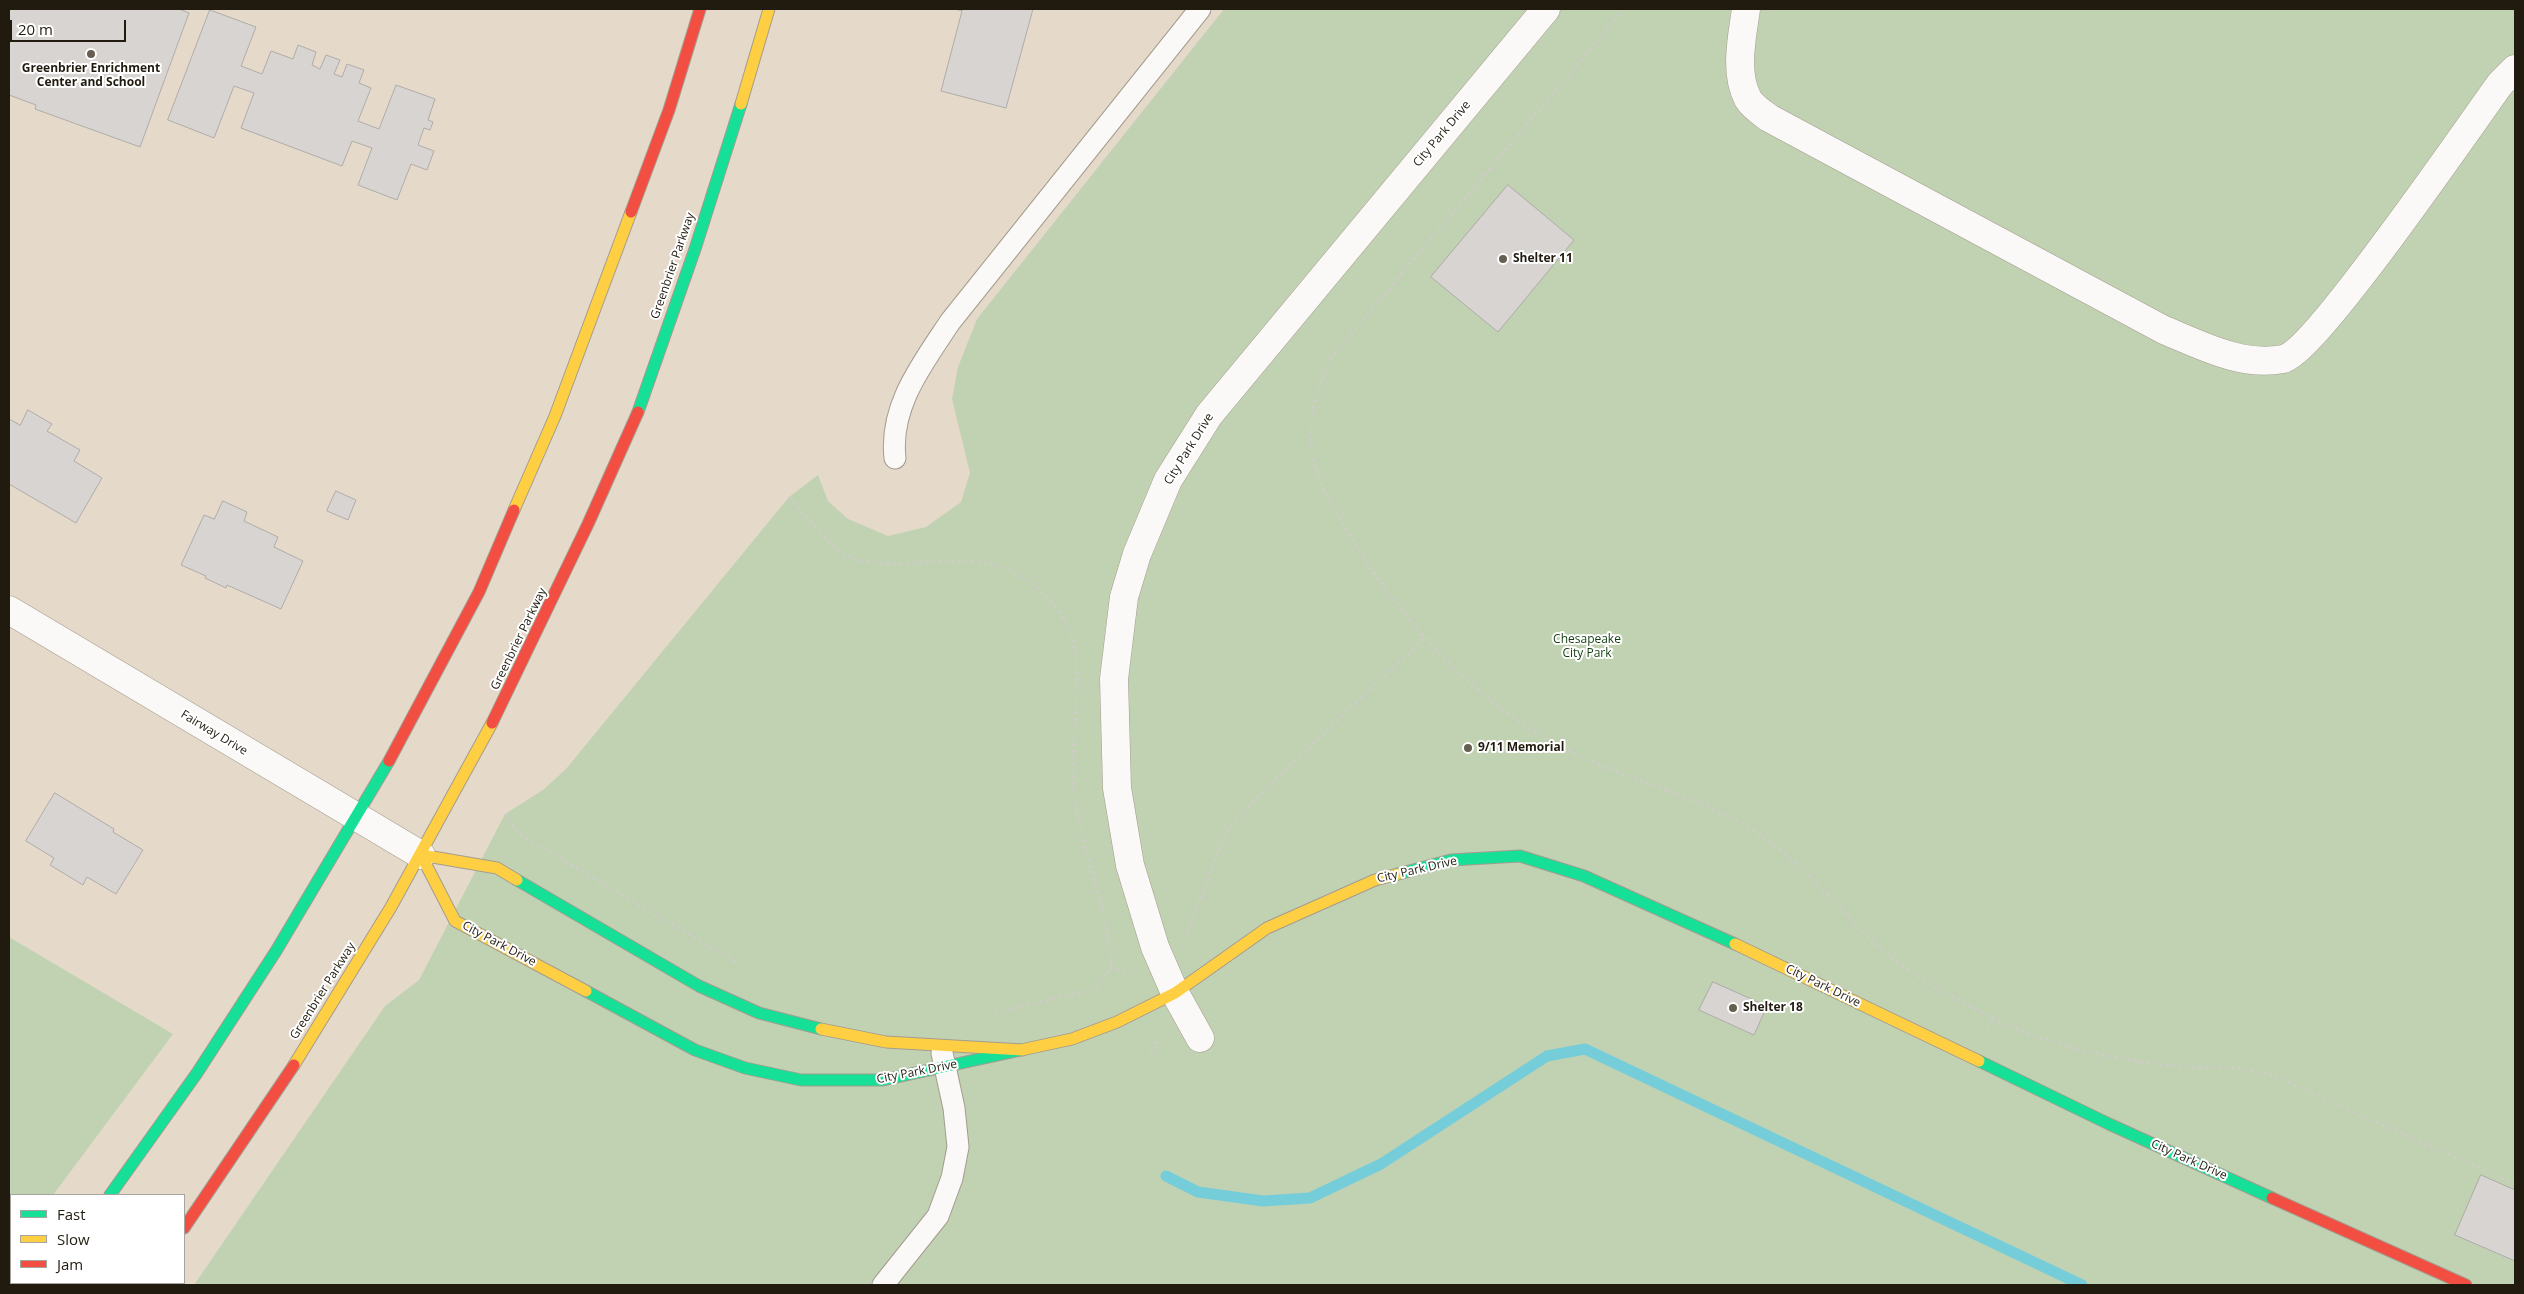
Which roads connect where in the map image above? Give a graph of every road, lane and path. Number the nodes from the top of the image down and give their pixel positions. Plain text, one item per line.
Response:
1 (700, 9) edge
2 (769, 9) edge
3 (1200, 9) edge
4 (1546, 9) edge
5 (1624, 9) edge
6 (1746, 9) edge
7 (2515, 69) edge
8 (895, 458) dead end
9 (9, 610) edge
10 (505, 814) dead end
11 (354, 817) junction
12 (421, 855) junction
13 (740, 964) dead end
14 (1111, 967) dead end
15 (1175, 993) junction
16 (988, 1013) dead end
17 (1200, 1038) dead end
18 (941, 1045) junction
19 (1023, 1050) junction
20 (944, 1067) junction
21 (2515, 1184) edge
22 (111, 1194) edge
23 (185, 1227) edge
24 (883, 1285) edge
25 (2466, 1285) edge

1 - 11 street
2 - 12 street, Greenbrier Parkway
3 - 8 lane
4 - 15 street, City Park Drive
5 - 21 path
6 - 7 street
9 - 11 street, Fairway Drive
10 - 13 path
11 - 12 street, Fairway Drive
11 - 22 street
12 - 18 street, City Park Drive
12 - 20 street, City Park Drive
12 - 23 street, Greenbrier Parkway
14 - 16 path
15 - 17 street, City Park Drive
15 - 19 street, City Park Drive
15 - 25 street, City Park Drive
18 - 19 street, City Park Drive
18 - 20 lane
19 - 20 street, City Park Drive
20 - 24 lane

